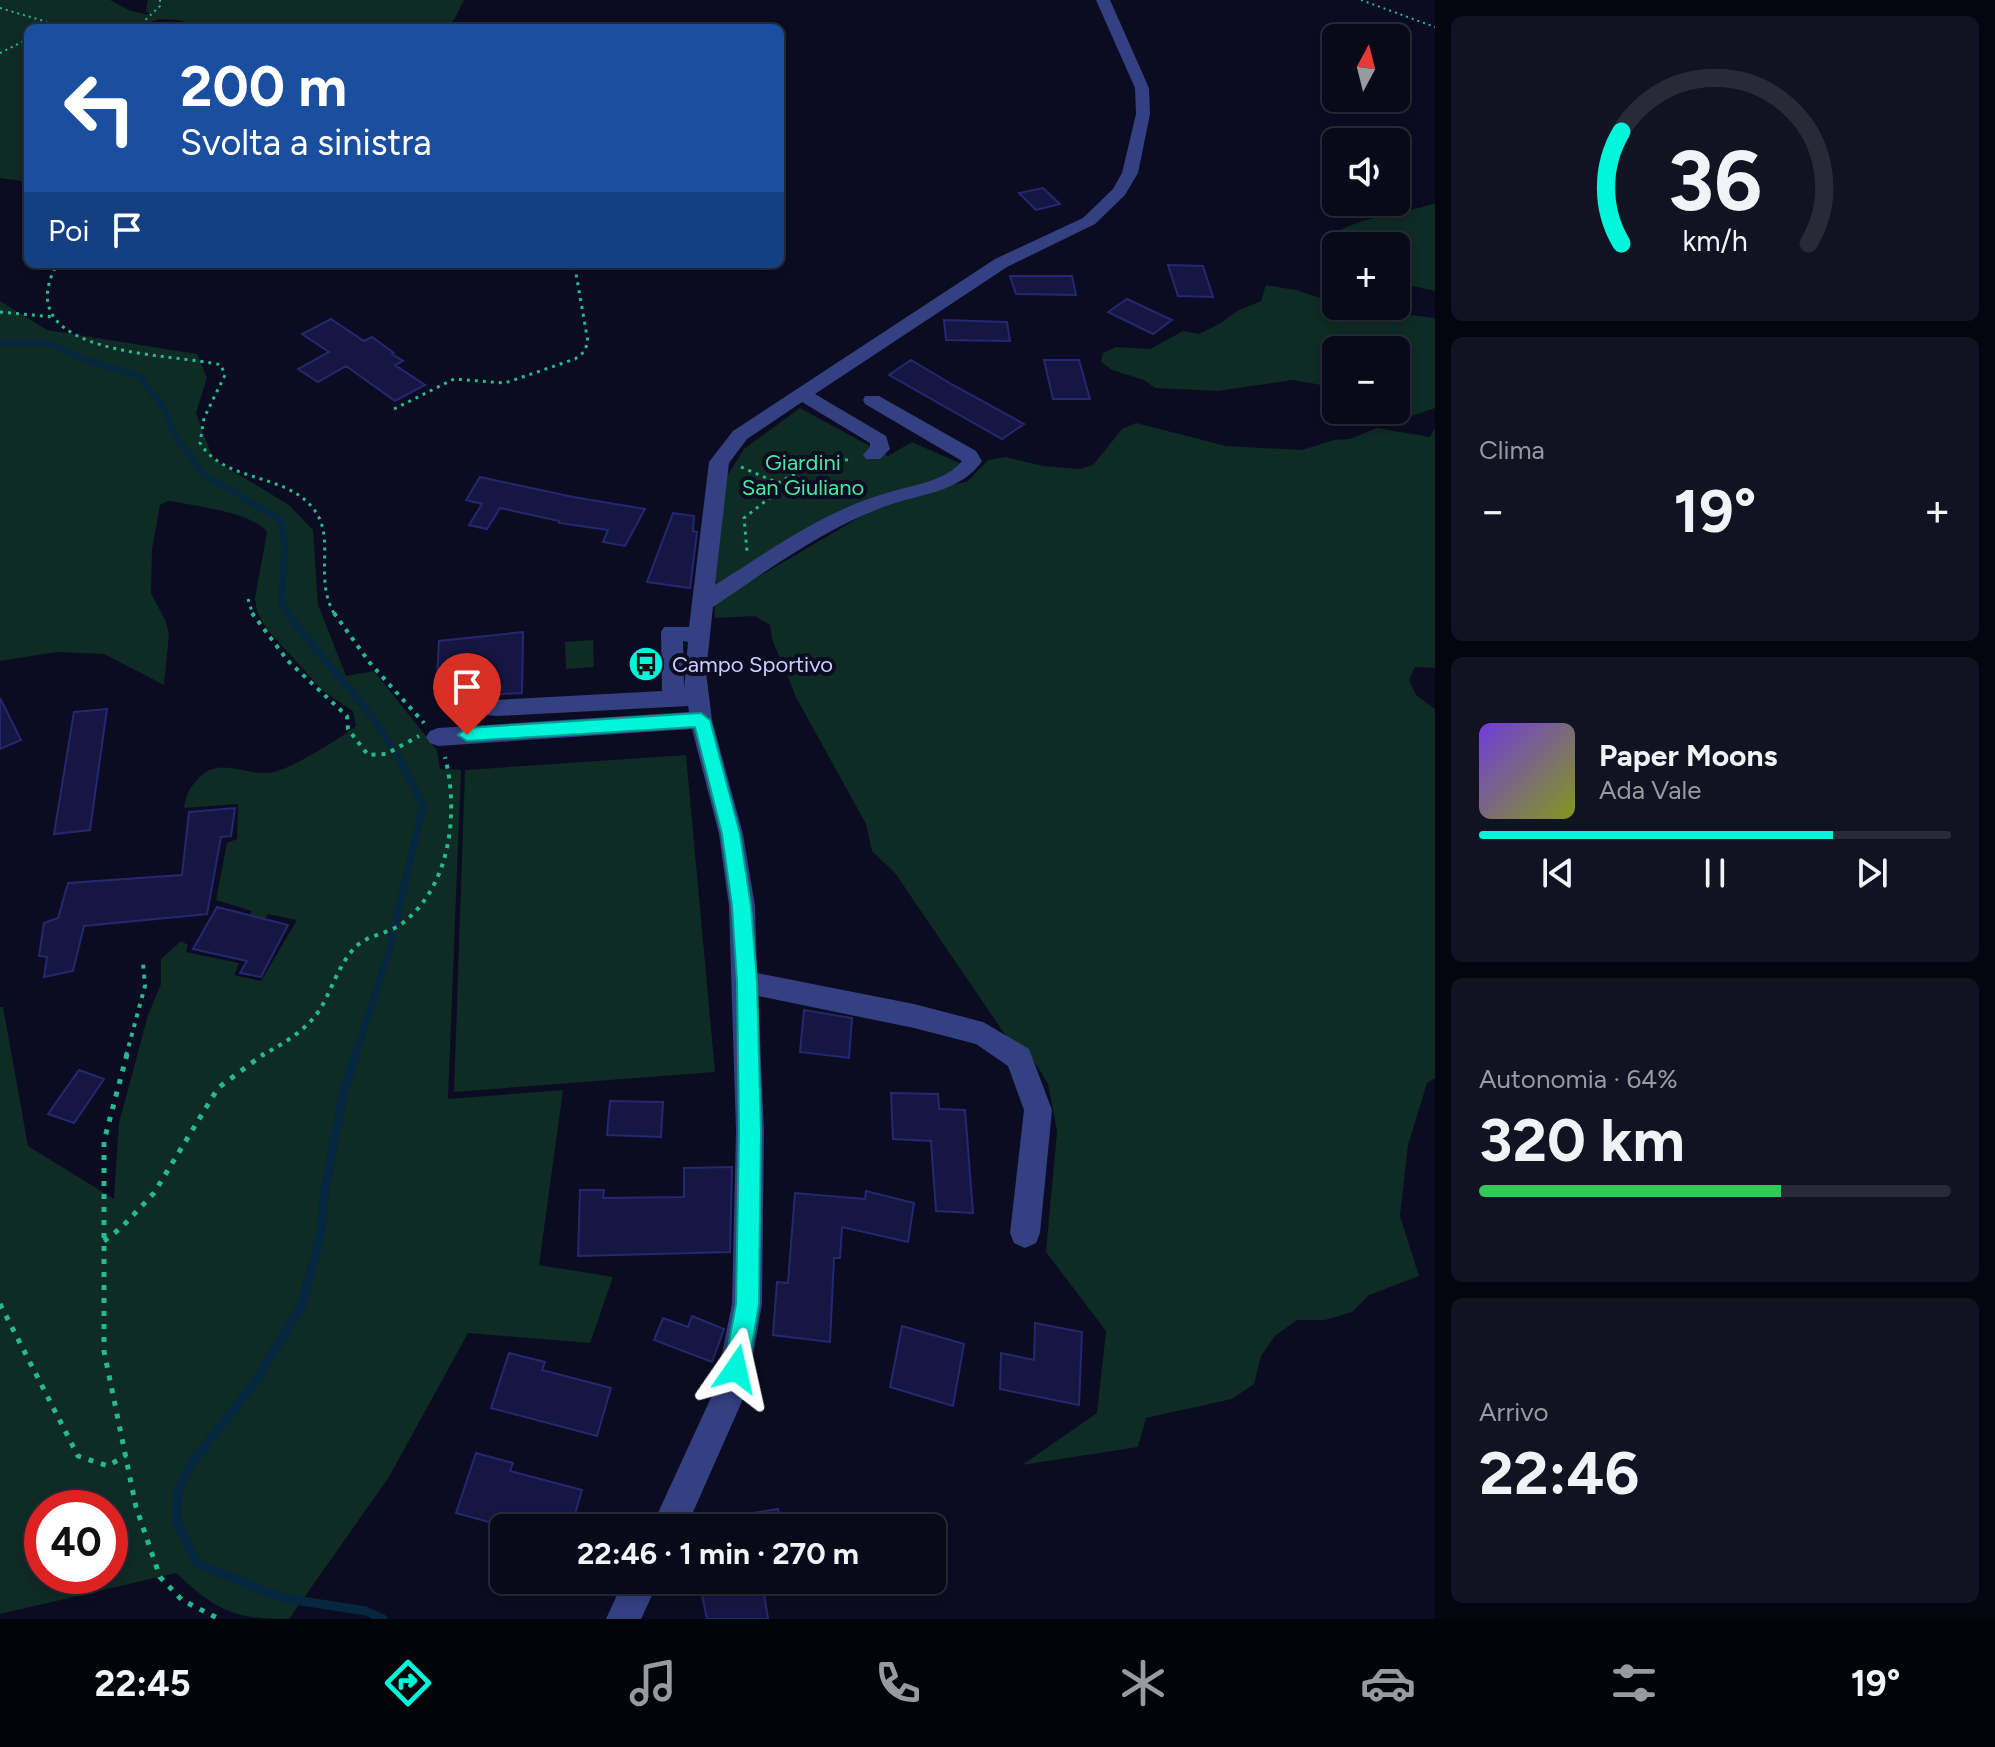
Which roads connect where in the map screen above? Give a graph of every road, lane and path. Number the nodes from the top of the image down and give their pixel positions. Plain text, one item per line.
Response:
1 (160, 0) edge
2 (1103, 0) edge
3 (1361, 0) edge
4 (0, 8) edge
5 (49, 24) edge
6 (141, 24) edge
7 (1435, 27) edge
8 (24, 41) edge
9 (0, 53) edge
10 (54, 268) edge
11 (575, 268) edge
12 (0, 312) edge
13 (54, 317) junction
14 (802, 394) junction
15 (872, 400) dead end
16 (394, 409) dead end
17 (873, 455) joint
18 (719, 462) junction
19 (778, 483) junction
20 (751, 572) junction
21 (248, 599) dead end
22 (703, 603) junction
23 (698, 636) junction
24 (448, 689) dead end
25 (673, 697) junction
26 (699, 708) junction
27 (435, 733) junction
28 (143, 963) dead end
29 (747, 982) junction
30 (1025, 1233) dead end
31 (104, 1241) junction
32 (0, 1304) edge
33 (126, 1455) junction
34 (675, 1514) edge
35 (635, 1594) edge
36 (219, 1619) edge
37 (623, 1619) edge

1 - 6 path
2 - 14 street
3 - 7 path
4 - 5 path
8 - 9 path
10 - 13 path
11 - 16 path
12 - 13 path
13 - 27 path
14 - 17 street
14 - 18 street
15 - 20 street
17 - 19 path
18 - 19 path
18 - 22 street
19 - 20 path
20 - 22 street
21 - 27 path
22 - 23 street
23 - 25 street
23 - 26 street
24 - 25 street
25 - 26 street
26 - 27 street
26 - 29 street
27 - 31 path
28 - 31 path
29 - 30 street
29 - 34 street
31 - 33 path
32 - 33 path
33 - 36 path
35 - 37 street

